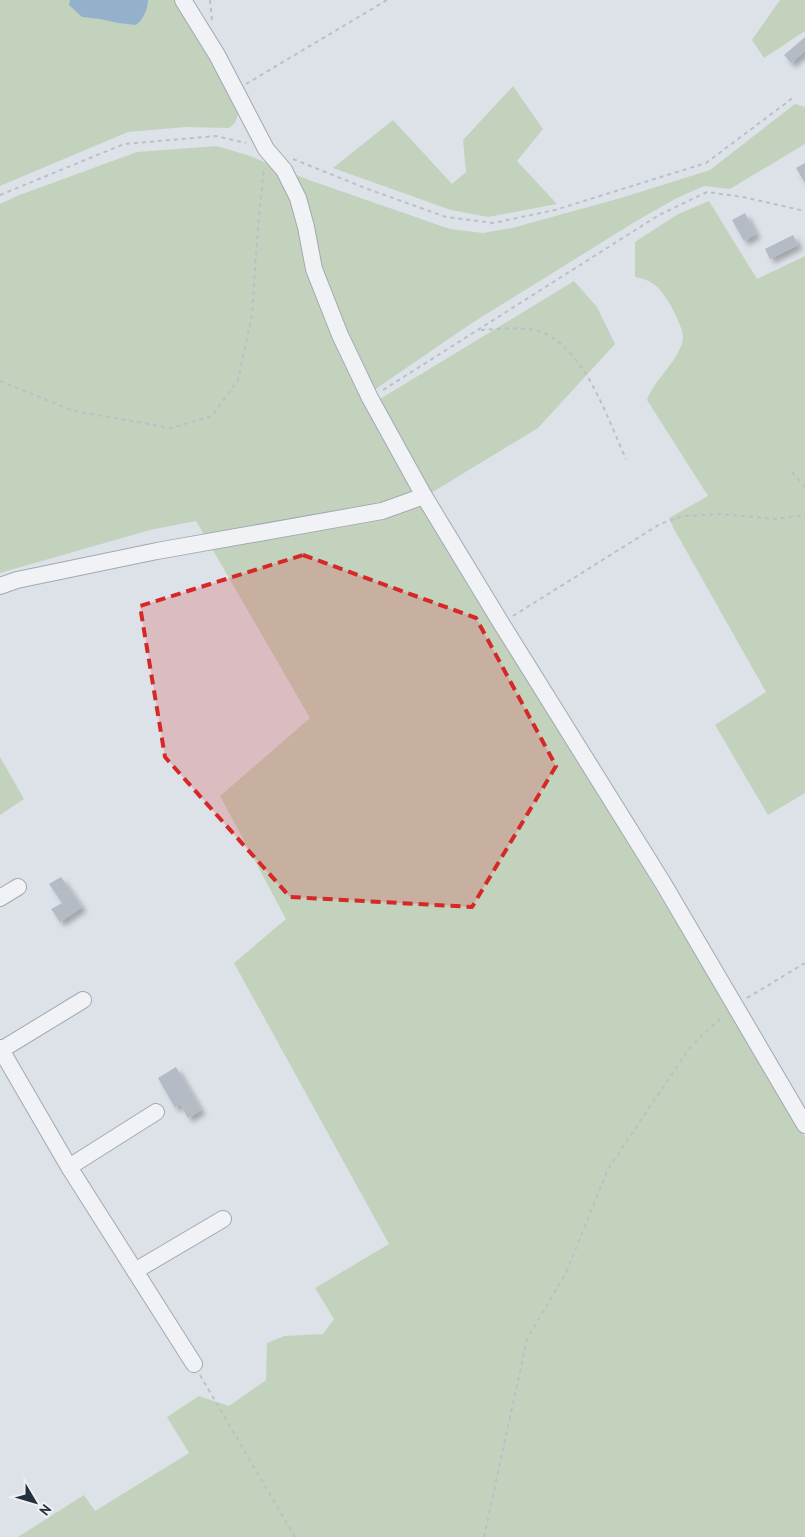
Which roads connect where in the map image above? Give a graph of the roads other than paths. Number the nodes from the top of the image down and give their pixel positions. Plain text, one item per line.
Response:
1 (183, 0) edge
2 (424, 496) junction
3 (0, 586) edge
4 (18, 887) dead end
5 (0, 898) edge
6 (83, 1000) dead end
7 (1, 1049) edge
8 (156, 1112) dead end
9 (805, 1125) edge
10 (69, 1167) junction
11 (223, 1219) dead end
12 (135, 1271) junction
13 (194, 1364) road end

1 - 2 street
2 - 3 street
2 - 9 street
4 - 5 street
6 - 7 street
7 - 10 street
8 - 10 street
10 - 12 street
11 - 12 street
12 - 13 street

